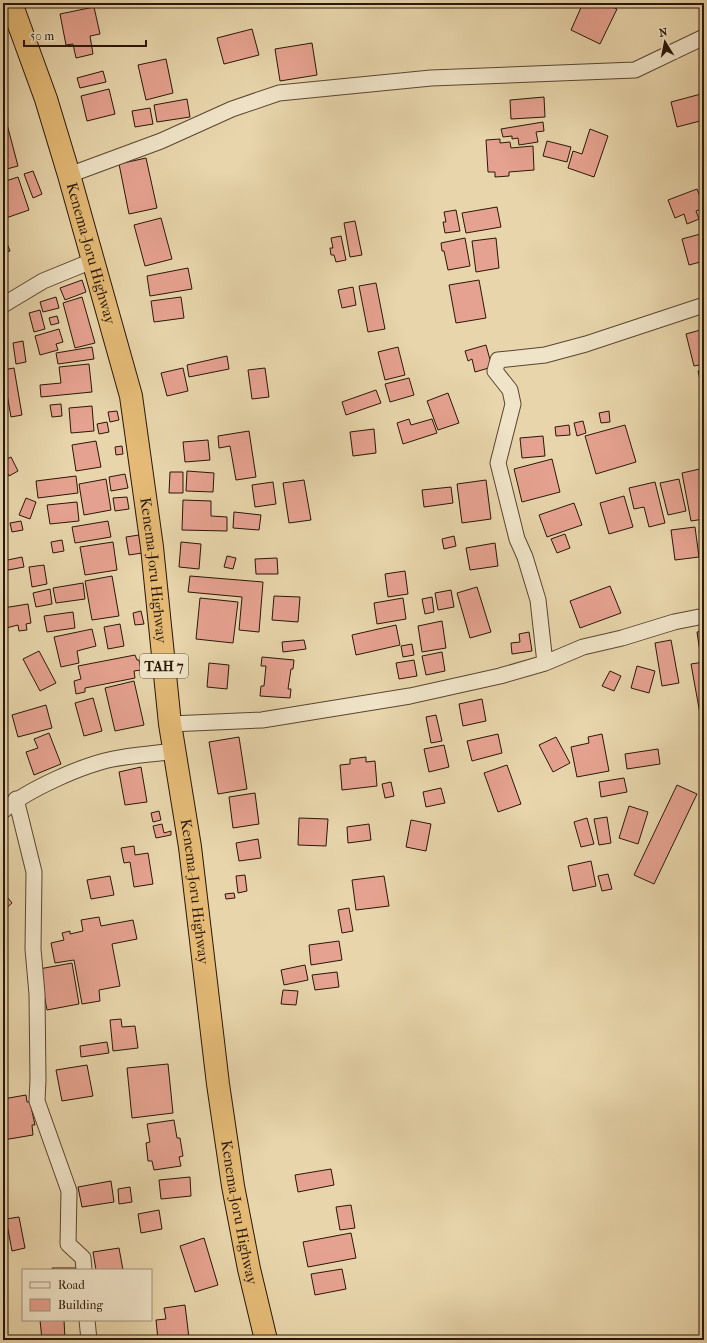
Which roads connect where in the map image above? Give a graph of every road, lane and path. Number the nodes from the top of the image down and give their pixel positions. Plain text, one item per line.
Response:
1 (12, 3) edge
2 (704, 37) edge
3 (70, 175) junction
4 (92, 261) junction
5 (3, 304) edge
6 (704, 305) edge
7 (704, 616) edge
8 (545, 663) junction
9 (170, 724) junction
10 (174, 751) junction
11 (16, 799) junction
12 (3, 810) edge
13 (84, 1269) edge
14 (87, 1321) edge
15 (89, 1340) edge
16 (266, 1340) edge

1 - 3 highway, Kenema-Joru Highway / TAH 7
2 - 3 street
3 - 4 highway, Kenema-Joru Highway / TAH 7
4 - 5 street
4 - 9 highway, Kenema-Joru Highway / TAH 7
6 - 8 street
7 - 8 street
8 - 9 street
9 - 10 highway, Kenema-Joru Highway / TAH 7
10 - 11 street
10 - 16 highway, Kenema-Joru Highway / TAH 7
11 - 12 street
11 - 13 street
14 - 15 street

